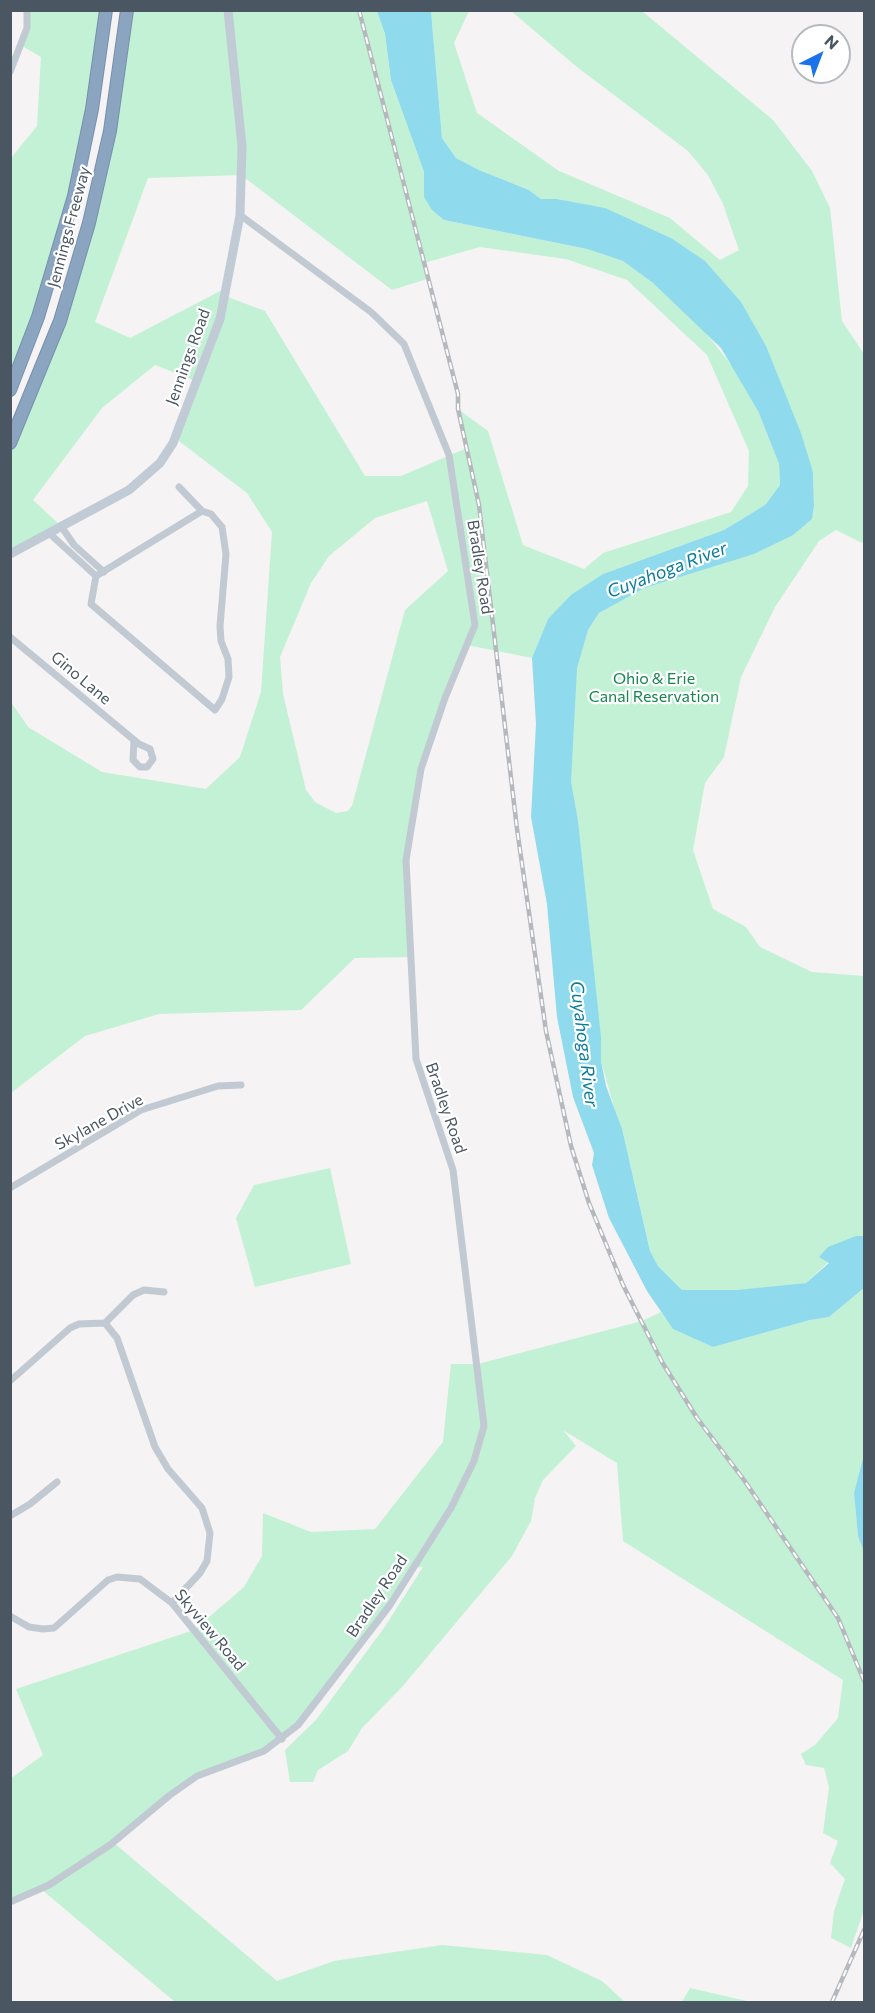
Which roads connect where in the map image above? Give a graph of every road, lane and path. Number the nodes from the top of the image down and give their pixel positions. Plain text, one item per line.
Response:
1 (27, 10) edge
2 (106, 10) edge
3 (127, 10) edge
4 (228, 10) edge
5 (10, 72) edge
6 (240, 215) junction
7 (10, 390) edge
8 (10, 443) edge
9 (179, 488) dead end
10 (202, 511) junction
11 (61, 526) junction
12 (49, 532) junction
13 (10, 554) edge
14 (104, 572) junction
15 (96, 576) junction
16 (10, 637) edge
17 (134, 740) dead end
18 (241, 1085) dead end
19 (10, 1188) edge
20 (164, 1292) dead end
21 (105, 1323) junction
22 (10, 1381) edge
23 (57, 1482) dead end
24 (10, 1516) edge
25 (172, 1603) junction
26 (10, 1616) edge
27 (282, 1739) junction
28 (10, 1902) edge

1 - 5 street
2 - 7 highway, Jennings Freeway
3 - 8 highway, Jennings Freeway
4 - 6 street, Jennings Road
6 - 11 street, Jennings Road
6 - 27 street, Bradley Road
9 - 10 street
10 - 14 street
10 - 15 street
11 - 12 street, Jennings Road
11 - 14 street
12 - 13 street, Jennings Road
12 - 15 street
14 - 15 street
16 - 17 street, Gino Lane
18 - 19 street, Skylane Drive
20 - 21 street
21 - 22 street
21 - 25 street
23 - 24 street
25 - 26 street, Skyview Road
25 - 27 street, Skyview Road
27 - 28 street, Bradley Road

